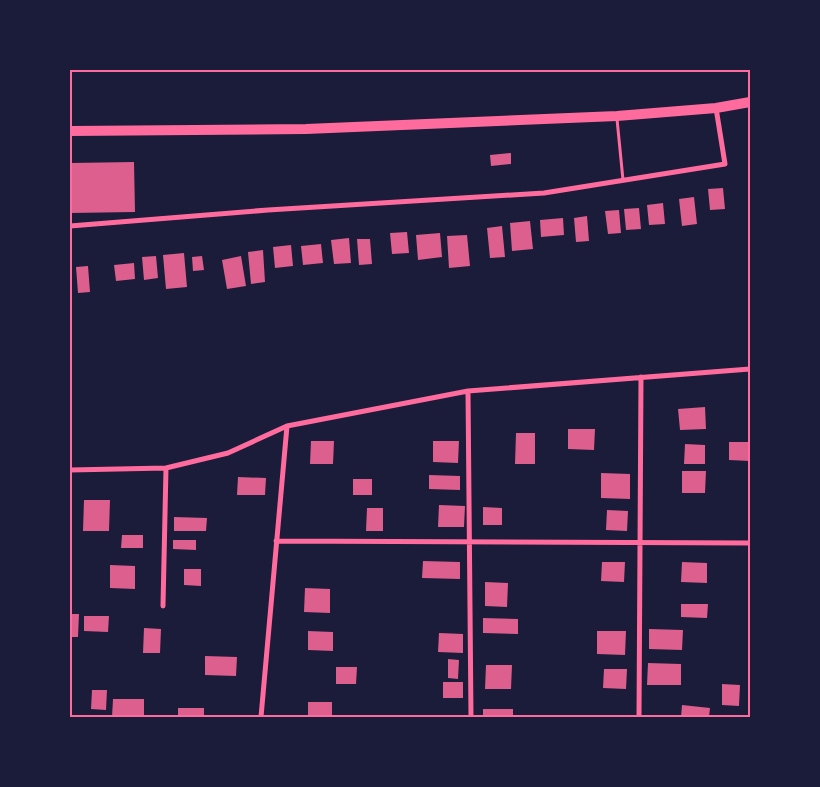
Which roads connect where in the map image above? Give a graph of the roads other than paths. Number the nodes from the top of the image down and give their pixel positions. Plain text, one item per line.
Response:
1 (750, 102) edge
2 (716, 108) junction
3 (617, 116) junction
4 (70, 131) edge
5 (622, 180) junction
6 (70, 226) edge
7 (750, 369) edge
8 (641, 377) junction
9 (468, 391) junction
10 (287, 426) junction
11 (166, 468) junction
12 (70, 470) edge
13 (276, 541) junction
14 (470, 541) junction
15 (641, 543) junction
16 (750, 543) edge
17 (163, 606) dead end
18 (261, 717) edge
19 (470, 717) edge
20 (639, 717) edge

1 - 2 main road
2 - 3 main road
2 - 5 street
3 - 4 main road
3 - 5 lane
5 - 6 street
7 - 8 street
8 - 9 street
8 - 15 street
9 - 10 street
9 - 14 street
10 - 11 street
10 - 13 street
11 - 12 street
11 - 17 street
13 - 14 street
13 - 18 street
14 - 15 street
14 - 19 street
15 - 16 street
15 - 20 street

